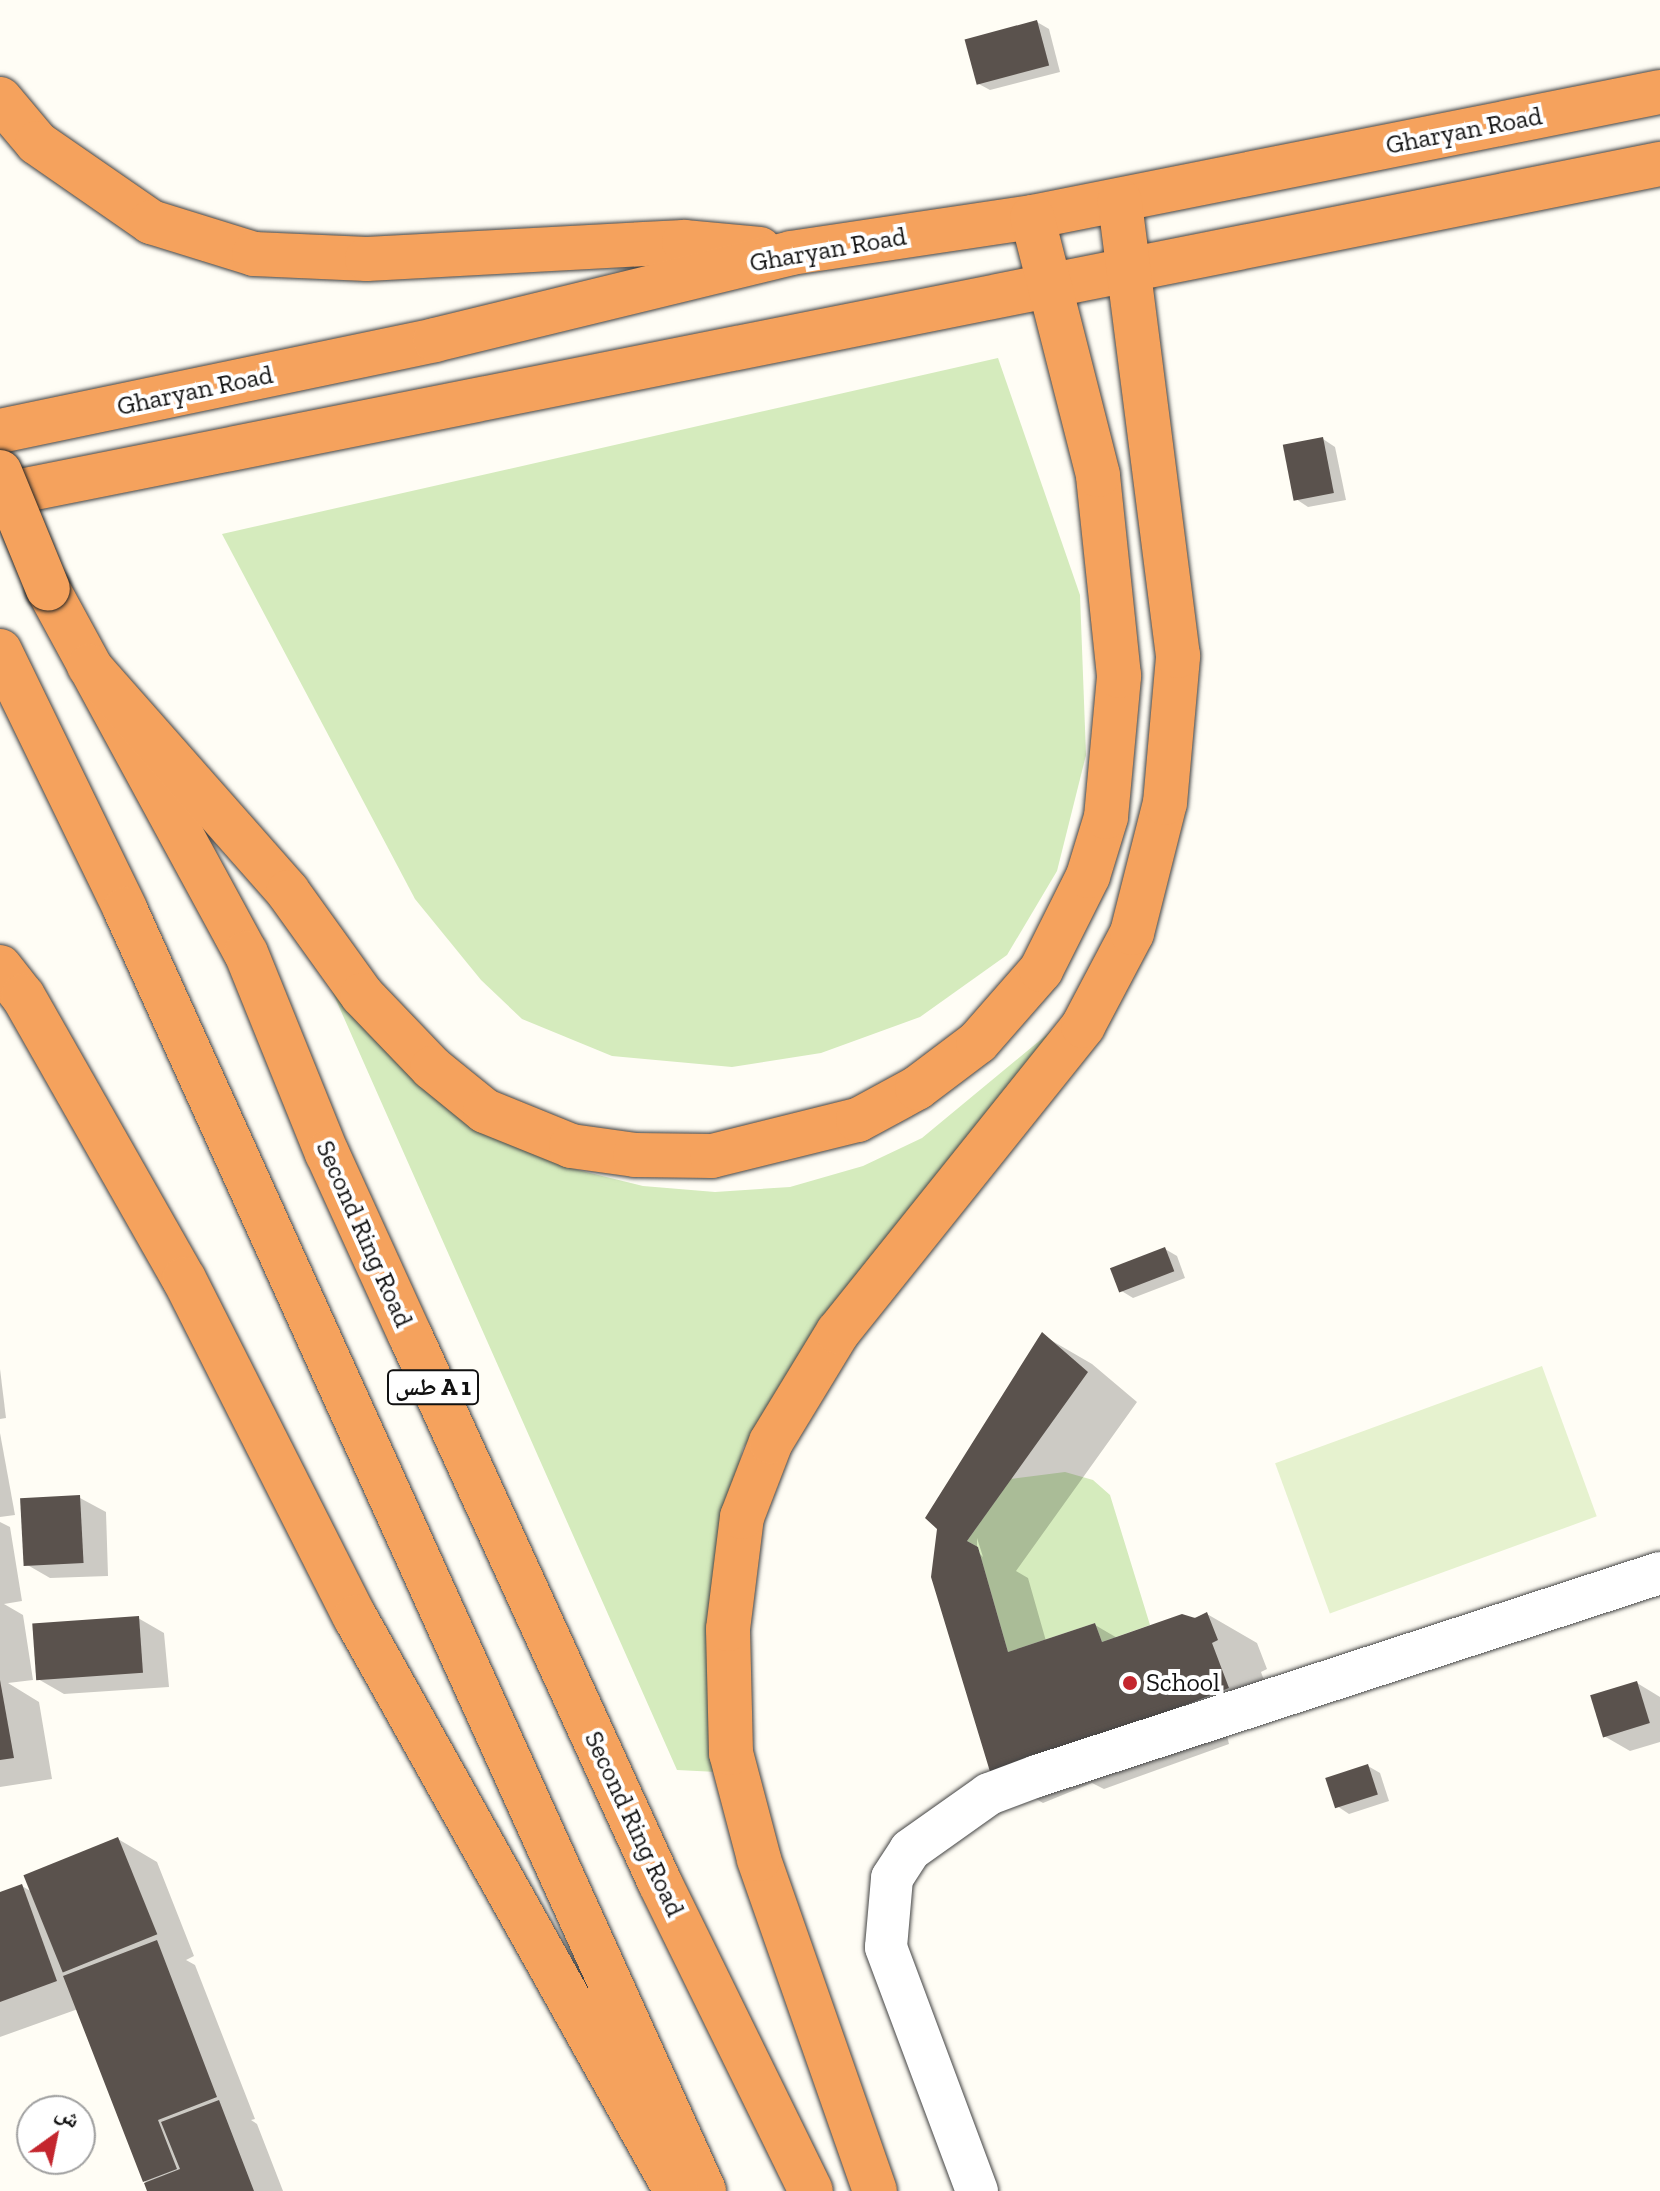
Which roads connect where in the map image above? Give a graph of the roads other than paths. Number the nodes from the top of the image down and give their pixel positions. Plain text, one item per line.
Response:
1 (1660, 92) edge
2 (0, 99) edge
3 (1660, 164) edge
4 (1120, 201) junction
5 (1032, 217) junction
6 (791, 253) junction
7 (1129, 270) junction
8 (1047, 288) junction
9 (0, 431) edge
10 (0, 472) edge
11 (0, 495) edge
12 (0, 651) edge
13 (89, 666) junction
14 (0, 967) edge
15 (1660, 1573) edge
16 (676, 2191) edge
17 (704, 2191) edge
18 (811, 2191) edge
19 (875, 2191) edge
20 (977, 2191) edge

1 - 4 highway, Gharyan Road
2 - 6 highway
3 - 7 highway
4 - 5 highway, Gharyan Road
4 - 7 highway
5 - 6 highway, Gharyan Road
5 - 8 highway
6 - 9 highway, Gharyan Road
7 - 8 highway
7 - 19 highway
8 - 11 highway
8 - 13 highway
10 - 13 highway, Second Ring Road / طس A 1, bridge
12 - 17 highway, طس A 1
13 - 18 highway, Second Ring Road / طس A 1
14 - 16 highway
15 - 20 street

